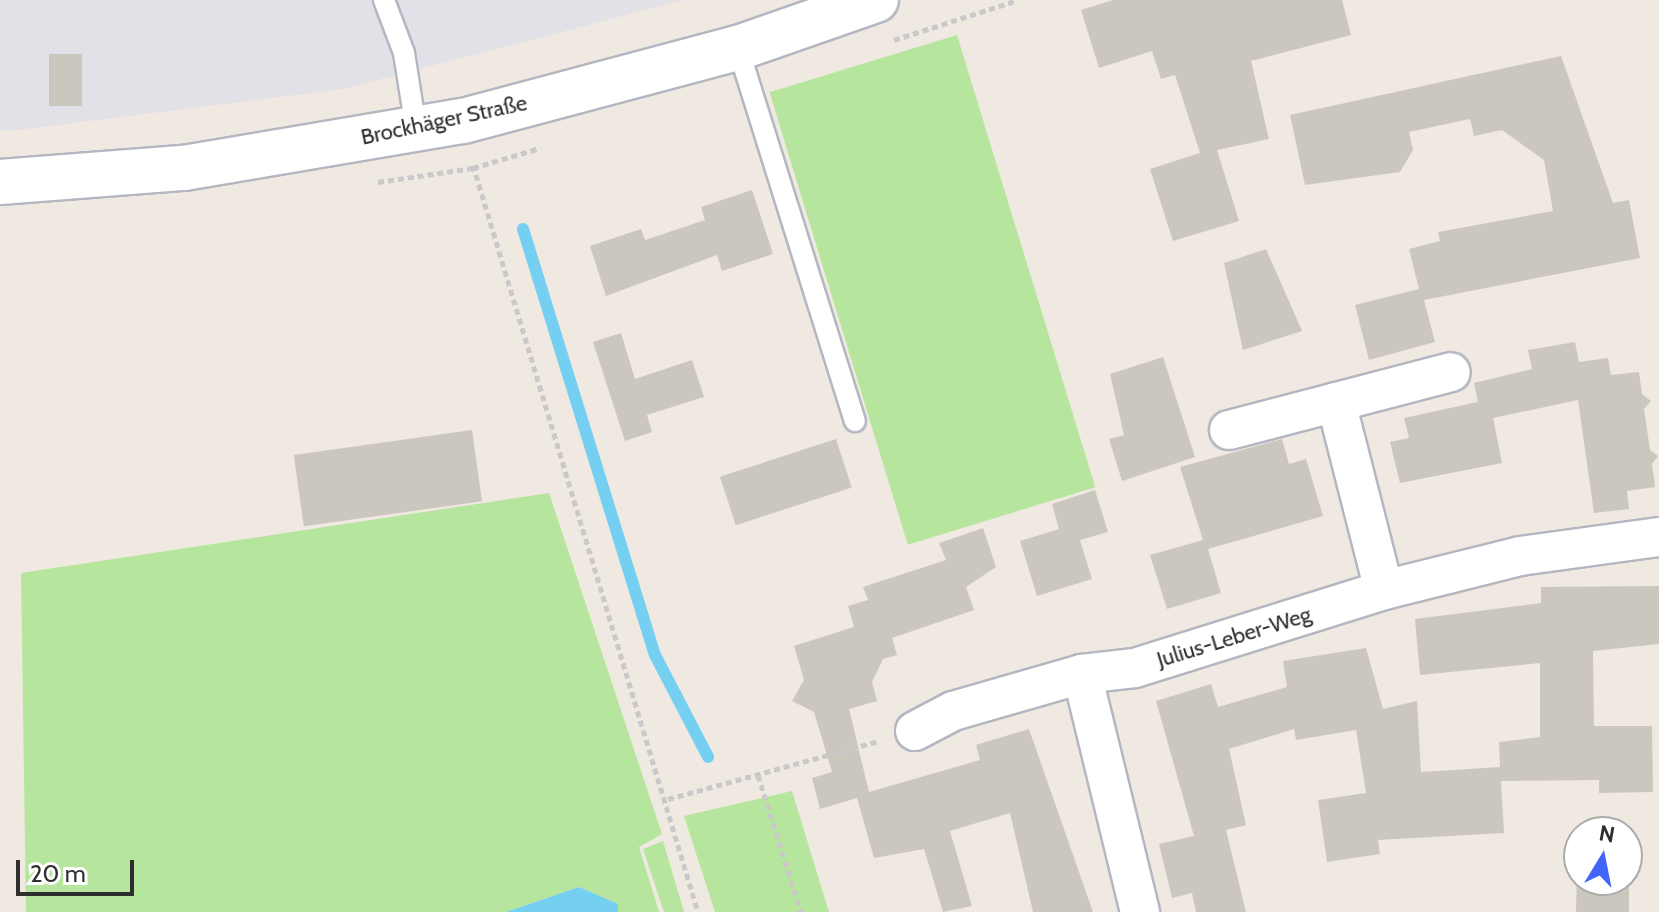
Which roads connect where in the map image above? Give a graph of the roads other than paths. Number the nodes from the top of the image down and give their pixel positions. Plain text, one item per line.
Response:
1 (384, 0) edge
2 (876, 0) edge
3 (738, 48) junction
4 (416, 129) junction
5 (0, 182) edge
6 (1451, 372) dead end
7 (1336, 402) junction
8 (855, 421) dead end
9 (1229, 430) dead end
10 (1659, 537) edge
11 (1384, 590) junction
12 (1082, 674) junction
13 (915, 731) road end
14 (1140, 912) edge

1 - 4 lane
2 - 3 street, Brockhäger Straße
3 - 4 street, Brockhäger Straße
3 - 8 lane
4 - 5 street, Brockhäger Straße
6 - 7 street
7 - 9 street
7 - 11 street
10 - 11 street, Julius-Leber-Weg
11 - 12 street, Julius-Leber-Weg
12 - 13 street, Julius-Leber-Weg
12 - 14 street

